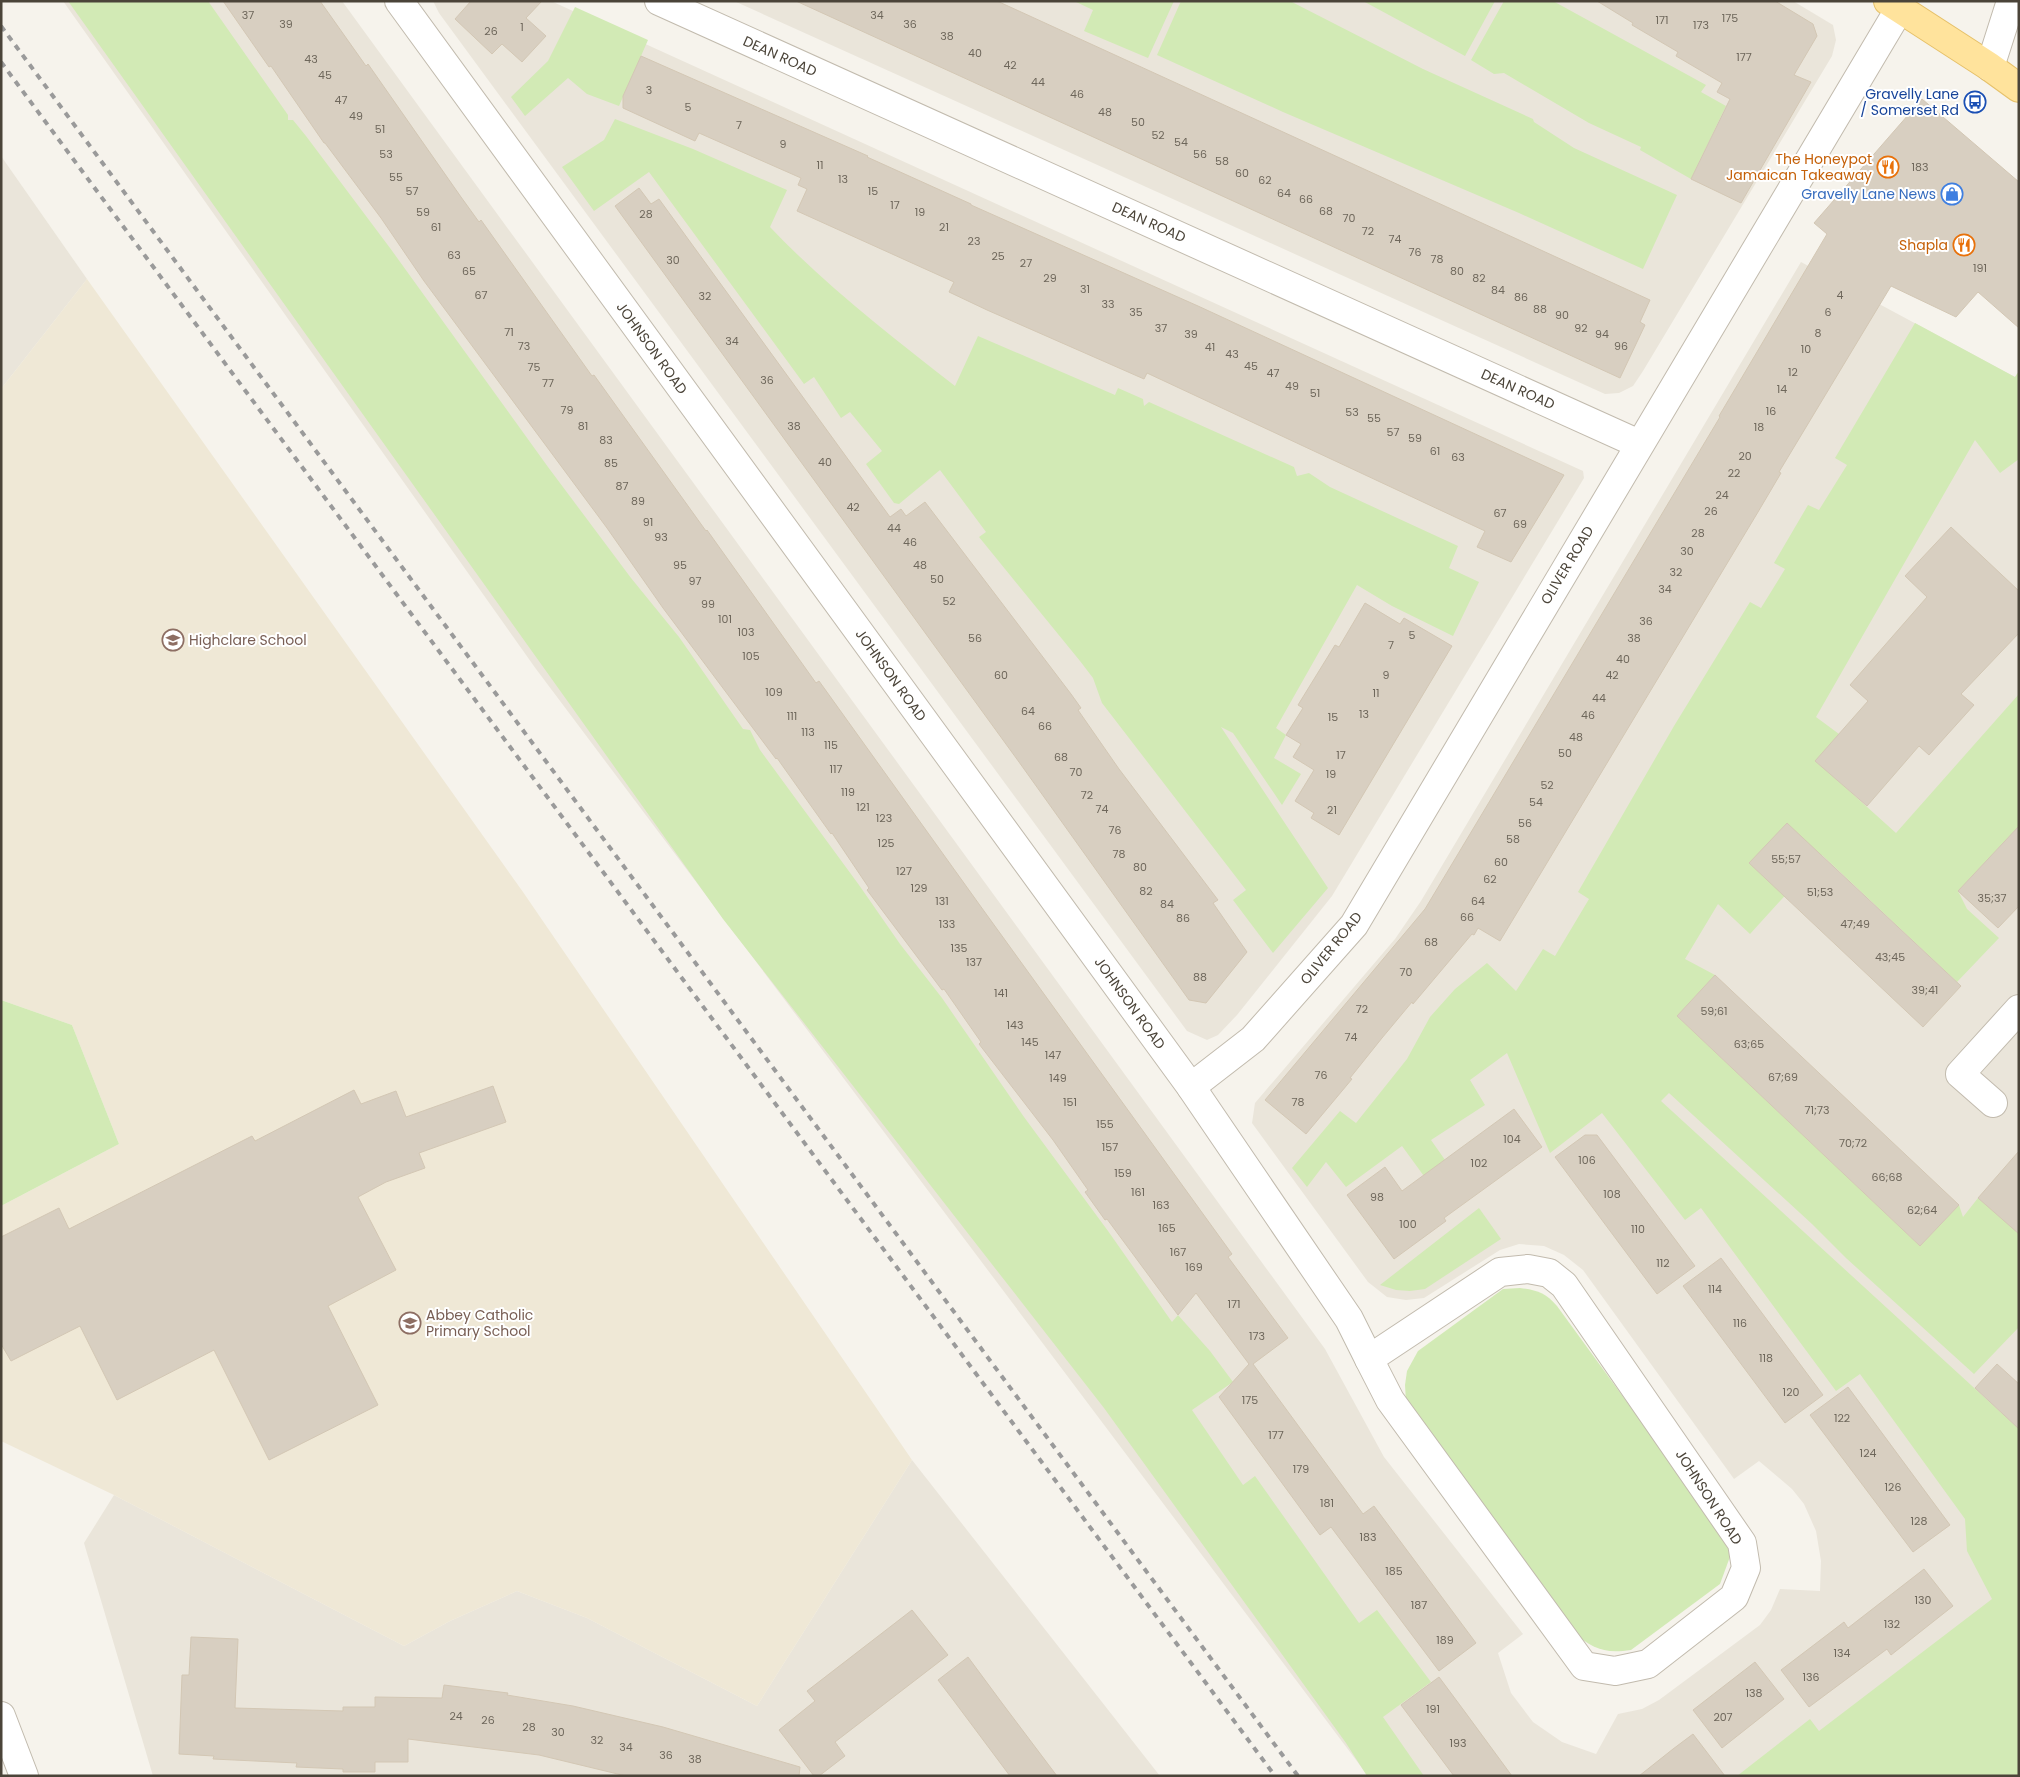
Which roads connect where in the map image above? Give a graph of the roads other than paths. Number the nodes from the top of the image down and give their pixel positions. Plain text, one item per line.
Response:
1 (399, 1) edge
2 (658, 1) edge
3 (2011, 1) edge
4 (1894, 5) edge
5 (1990, 67) junction
6 (2019, 88) edge
7 (1639, 444) junction
8 (2019, 1009) edge
9 (1191, 1087) junction
10 (1993, 1103) dead end
11 (1369, 1359) junction
12 (1, 1716) edge
13 (24, 1776) edge

1 - 9 street, JOHNSON ROAD
2 - 7 street, DEAN ROAD
3 - 5 street
4 - 5 main road
4 - 7 street, OLIVER ROAD
5 - 6 main road
7 - 9 street, OLIVER ROAD
8 - 10 street
9 - 11 street, JOHNSON ROAD
11 - 11 street, JOHNSON ROAD
12 - 13 street

